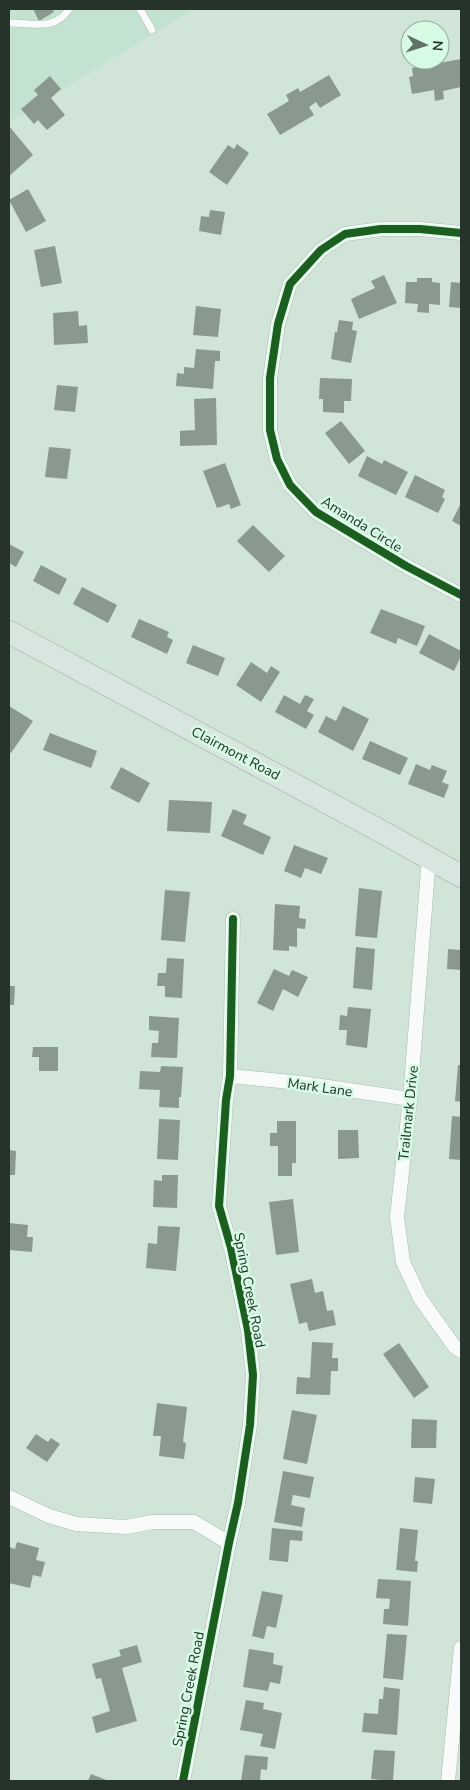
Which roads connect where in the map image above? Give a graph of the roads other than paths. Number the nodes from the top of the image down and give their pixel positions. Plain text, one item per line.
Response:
1 (69, 9) edge
2 (140, 9) edge
3 (9, 23) edge
4 (152, 30) dead end
5 (461, 233) edge
6 (461, 595) edge
7 (10, 635) edge
8 (429, 857) junction
9 (461, 876) edge
10 (233, 919) dead end
11 (230, 1076) junction
12 (410, 1099) junction
13 (461, 1351) edge
14 (9, 1497) edge
15 (229, 1543) junction
16 (461, 1648) edge
17 (183, 1781) edge
18 (448, 1781) edge

1 - 3 lane
2 - 4 lane
5 - 6 street, Amanda Circle
7 - 8 main road, Clairmont Road
8 - 9 main road, Clairmont Road
8 - 12 street, Trailmark Drive
10 - 11 street, Spring Creek Road
11 - 12 street, Mark Lane
11 - 15 street, Spring Creek Road
12 - 13 street, Trailmark Drive
14 - 15 street
15 - 17 street, Spring Creek Road
16 - 18 street

